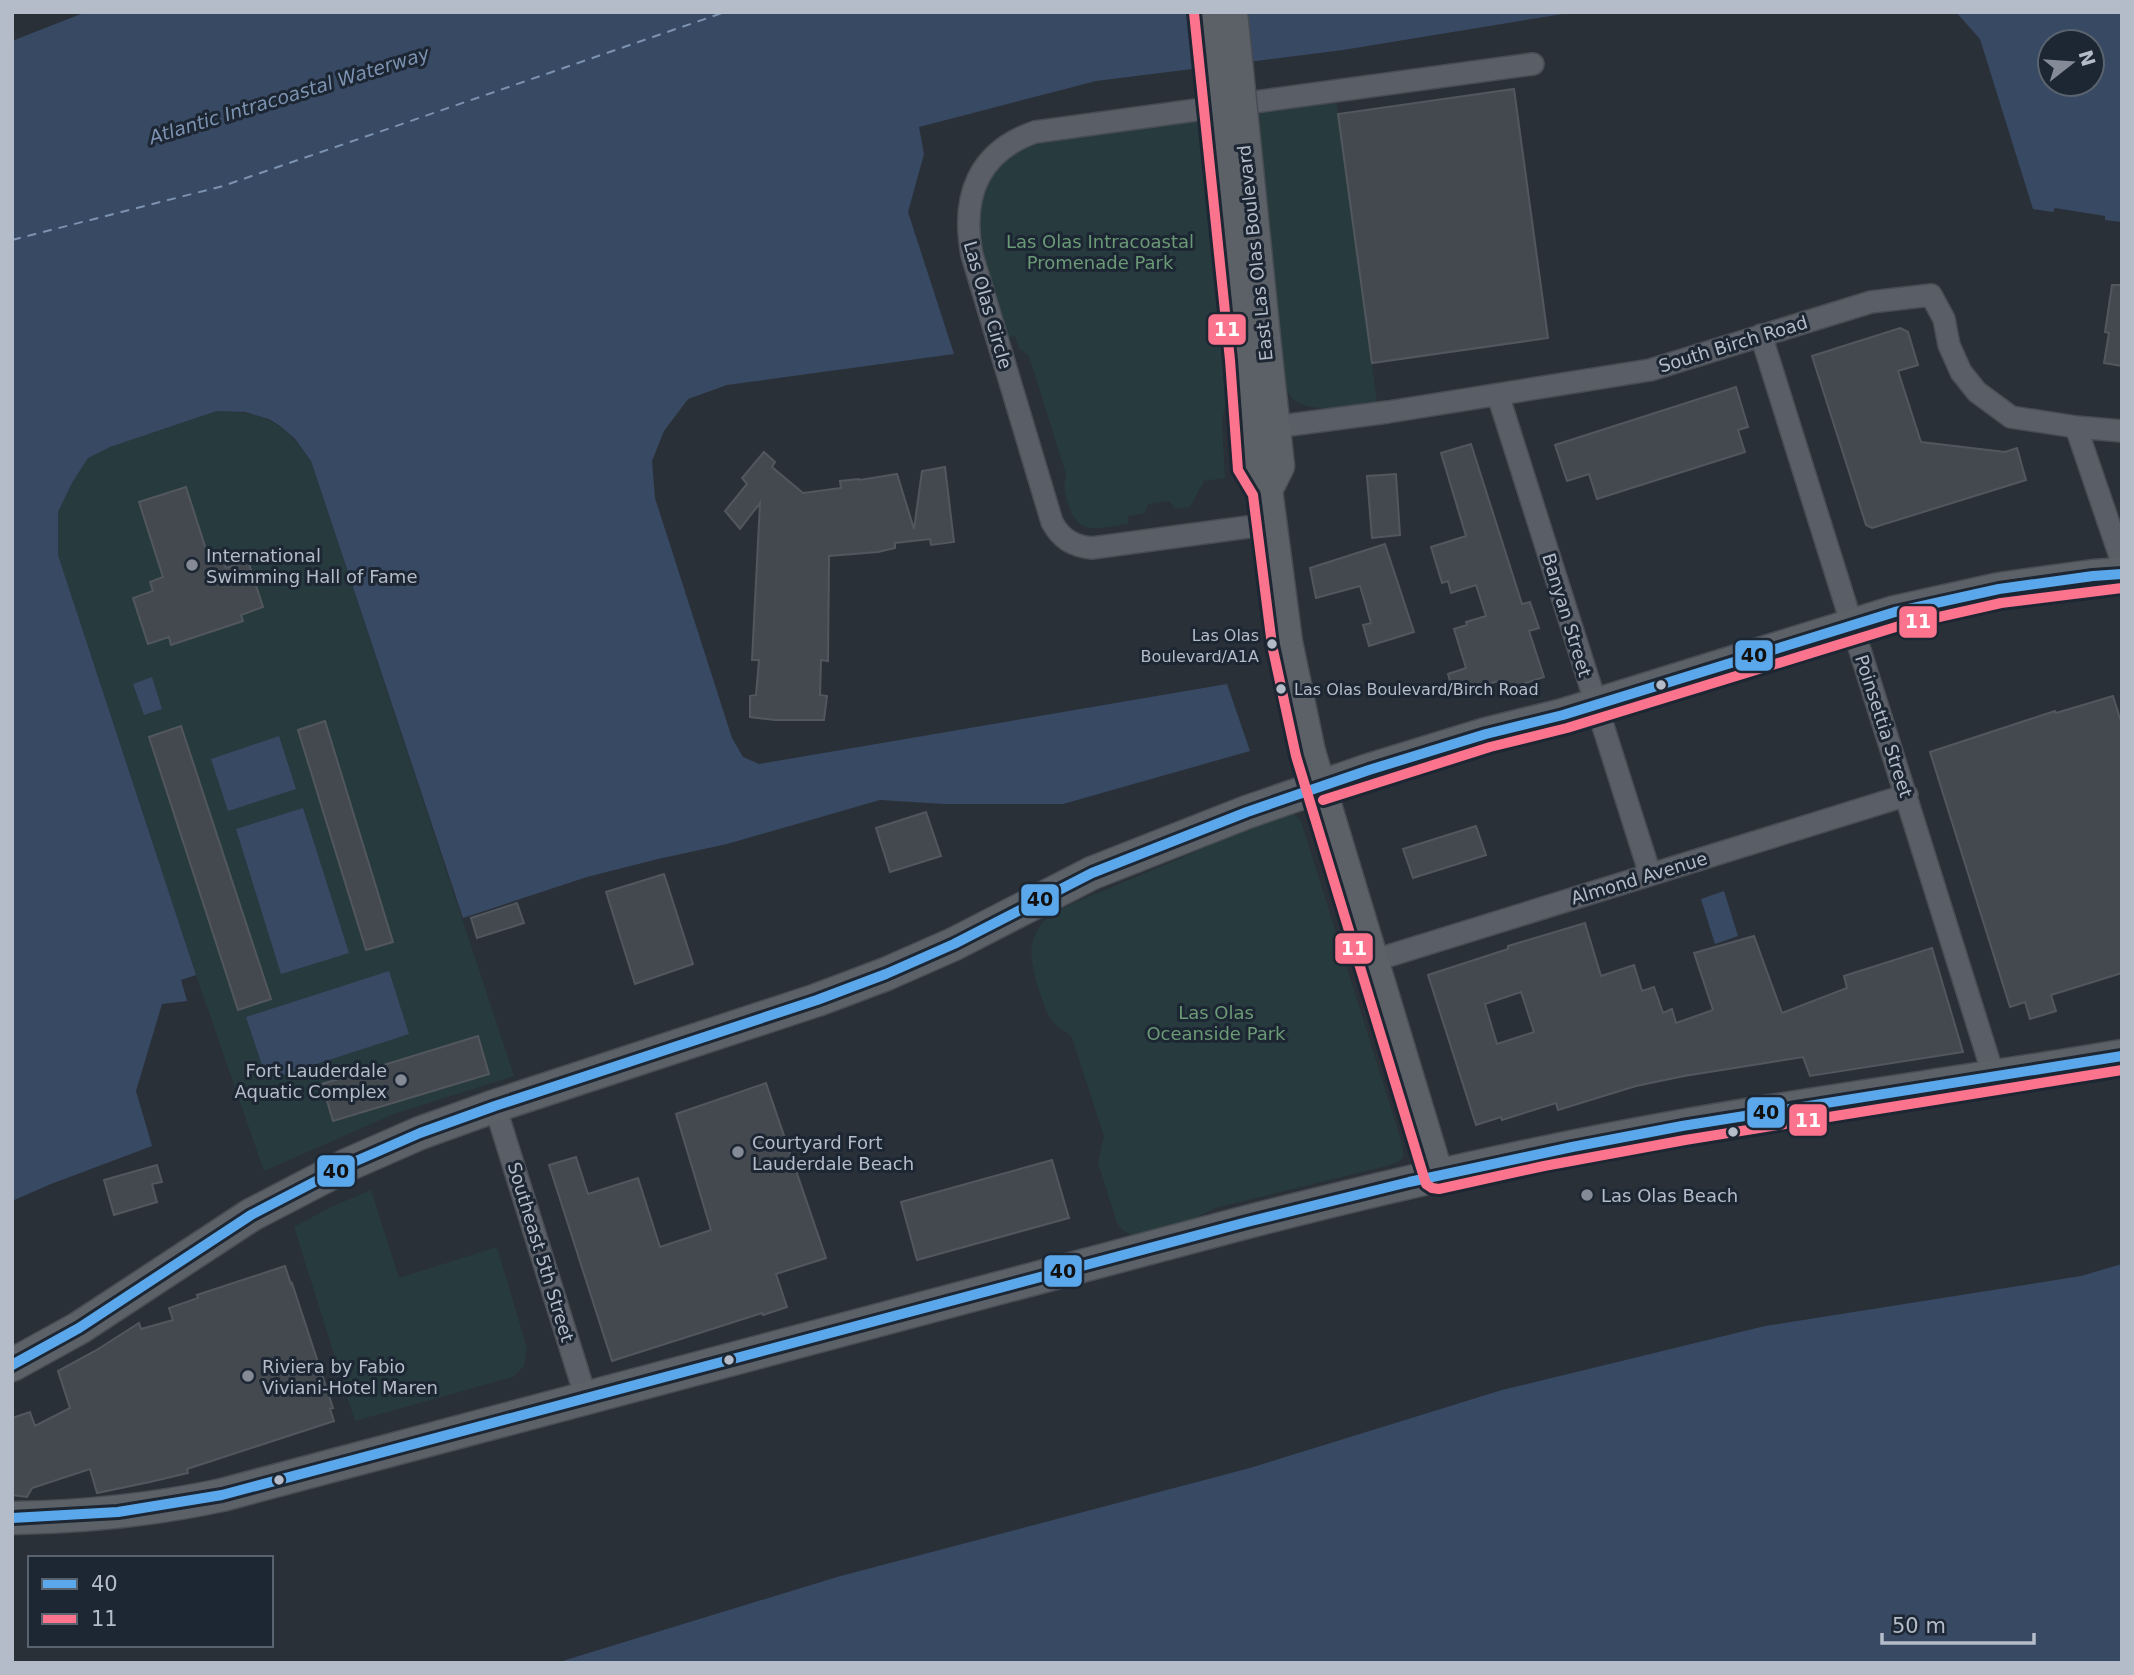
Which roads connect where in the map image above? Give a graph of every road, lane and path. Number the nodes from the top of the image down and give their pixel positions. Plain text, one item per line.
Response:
1 (1208, 12) edge
2 (1231, 12) edge
3 (1533, 64) dead end
4 (1761, 335) junction
5 (1255, 358) junction
6 (1498, 395) junction
7 (1274, 426) junction
8 (2076, 428) junction
9 (2122, 431) edge
10 (1266, 490) junction
11 (1270, 524) junction
12 (2122, 562) edge
13 (2122, 573) edge
14 (1853, 624) junction
15 (1595, 705) junction
16 (1319, 787) junction
17 (1907, 795) junction
18 (1650, 874) junction
19 (1373, 961) junction
20 (2122, 1056) edge
21 (1994, 1077) junction
22 (495, 1106) junction
23 (1437, 1175) junction
24 (12, 1365) edge
25 (586, 1398) junction
26 (12, 1518) edge

1 - 5 main road, East Las Olas Boulevard, bridge
2 - 5 main road, East Las Olas Boulevard, bridge
3 - 11 street, Las Olas Circle
4 - 6 street, South Birch Road
4 - 8 street, South Birch Road
4 - 14 street, Poinsettia Street
5 - 7 main road, East Las Olas Boulevard
5 - 10 main road, East Las Olas Boulevard
6 - 7 street, South Birch Road
6 - 15 street, Banyan Street
7 - 10 main road, East Las Olas Boulevard
8 - 9 street, South Birch Road
8 - 12 street
10 - 11 main road, East Las Olas Boulevard
11 - 16 main road, East Las Olas Boulevard
13 - 14 main road
14 - 15 main road
14 - 17 street, Poinsettia Street
15 - 16 main road
15 - 18 street, Banyan Street
16 - 19 main road, East Las Olas Boulevard
16 - 22 main road
17 - 18 street, Almond Avenue
17 - 21 street, Poinsettia Street
18 - 19 street, Almond Avenue
19 - 23 main road, East Las Olas Boulevard
20 - 21 main road
21 - 23 main road
22 - 24 main road
22 - 25 street, Southeast 5th Street
23 - 25 main road
25 - 26 main road

